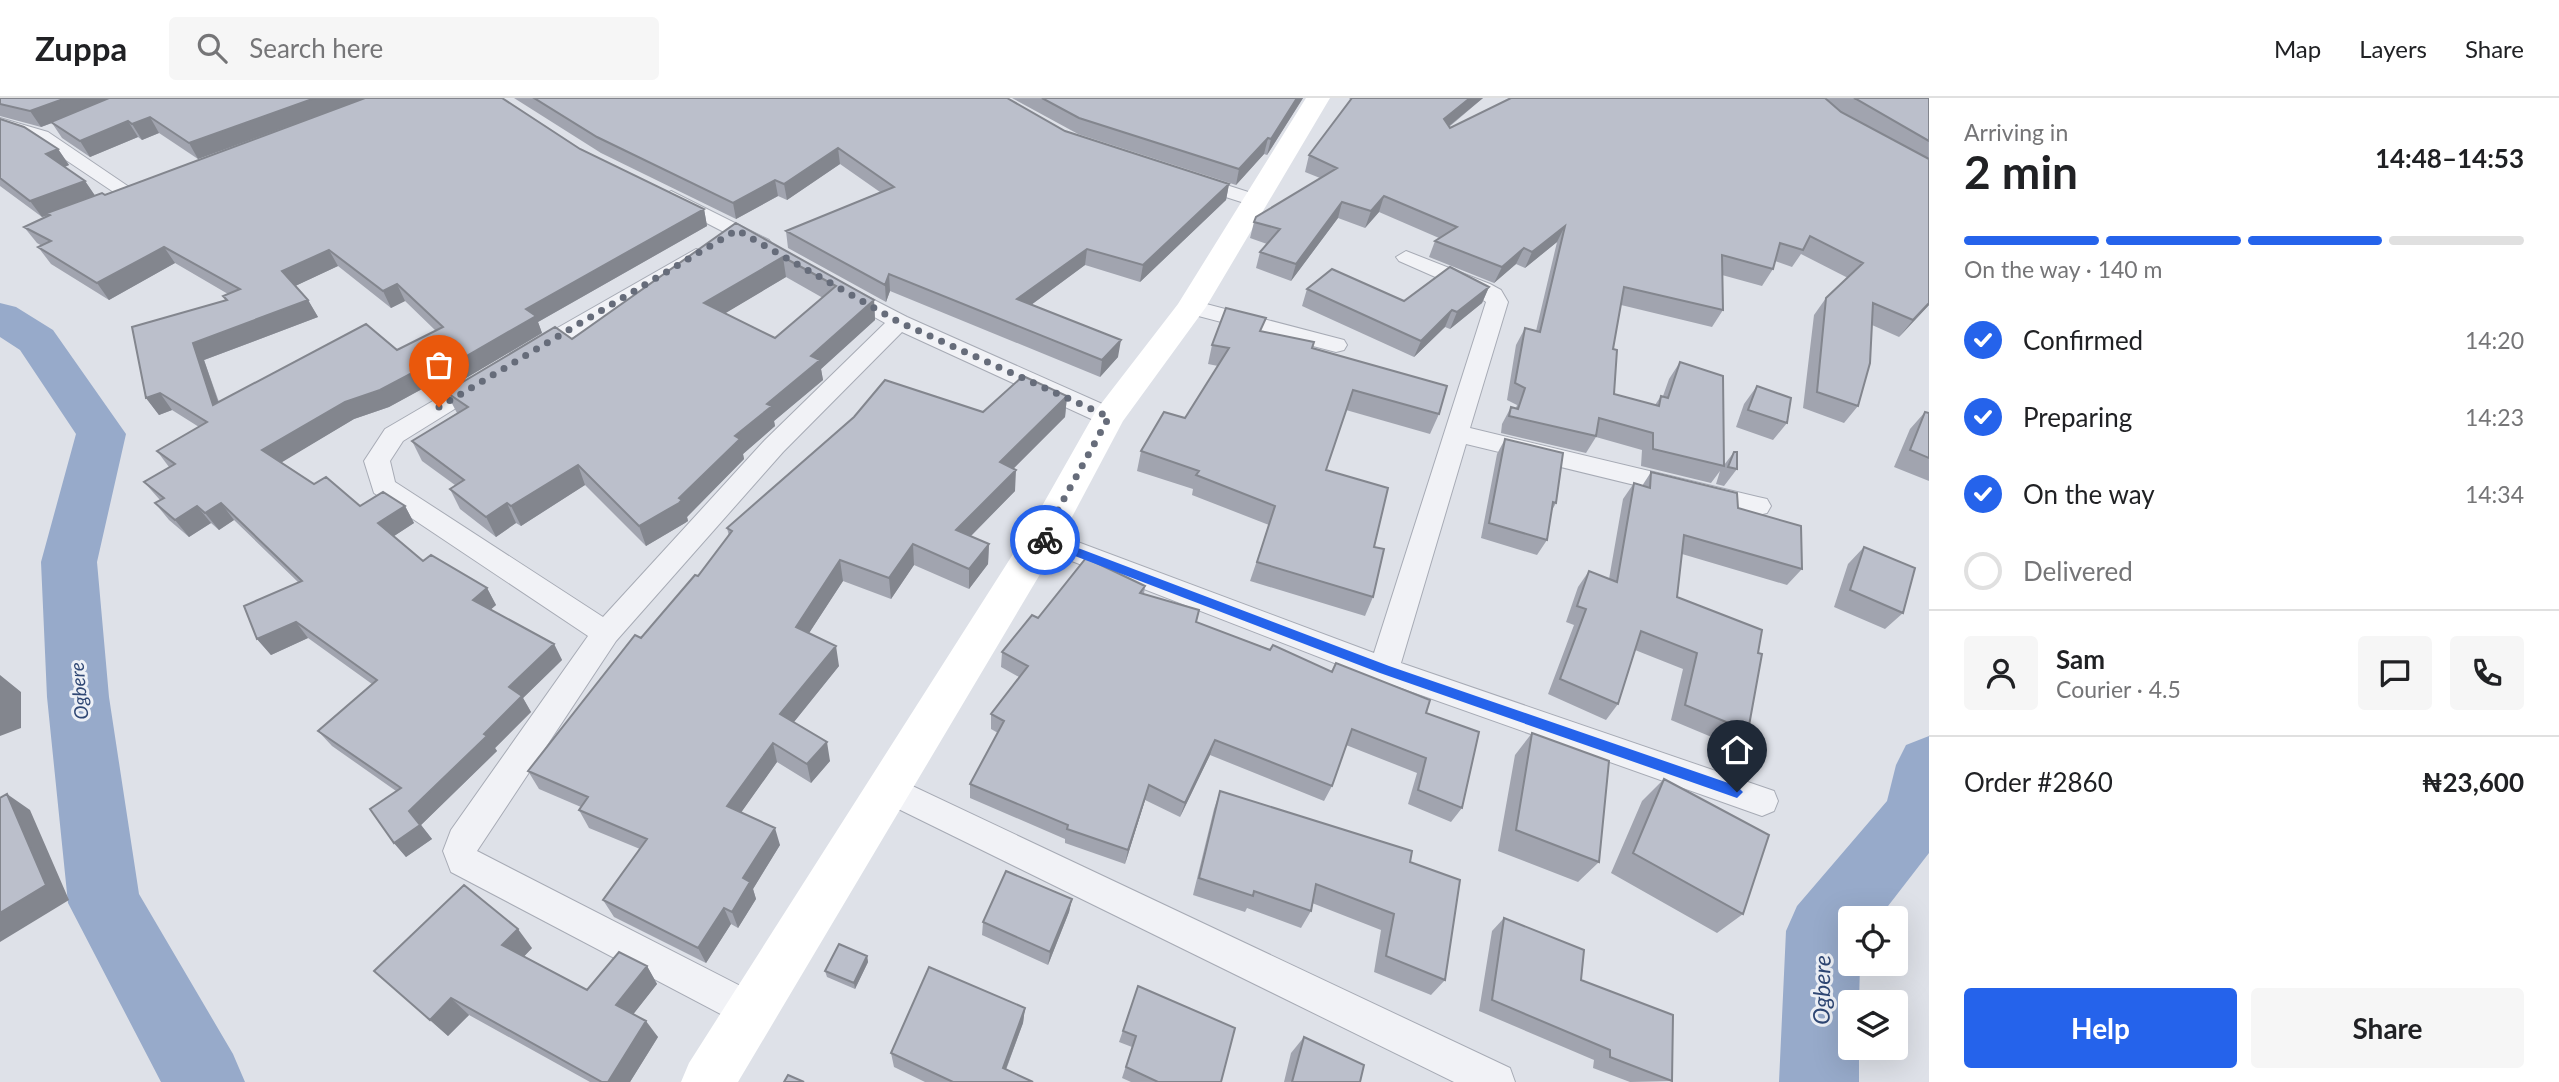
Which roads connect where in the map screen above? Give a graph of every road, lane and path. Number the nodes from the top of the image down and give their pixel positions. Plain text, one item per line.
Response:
1 (1318, 98) edge
2 (0, 123) edge
3 (66, 126) edge
4 (42, 135) junction
5 (1170, 173) edge
6 (655, 189) edge
7 (1257, 201) junction
8 (102, 203) edge
9 (737, 230) junction
10 (783, 256) edge
11 (1406, 257) dead end
12 (830, 282) edge
13 (1191, 307) junction
14 (899, 322) junction
15 (1336, 345) dead end
16 (1109, 417) junction
17 (1455, 433) junction
18 (1758, 506) dead end
19 (1042, 539) junction
20 (606, 633) junction
21 (1384, 669) junction
22 (887, 788) junction
23 (1762, 801) dead end
24 (751, 1012) junction
25 (708, 1082) edge
26 (1496, 1082) edge

1 - 7 main road
2 - 4 street
3 - 4 street
4 - 8 street
5 - 7 street
6 - 9 street
7 - 13 main road
9 - 10 street
9 - 20 street
11 - 17 street
12 - 14 street
13 - 15 street
13 - 16 main road
14 - 16 street
14 - 20 street
16 - 19 main road
17 - 18 street
17 - 21 street
19 - 21 street
19 - 22 main road
20 - 24 street
21 - 23 street
22 - 24 main road
22 - 26 street
24 - 25 main road

